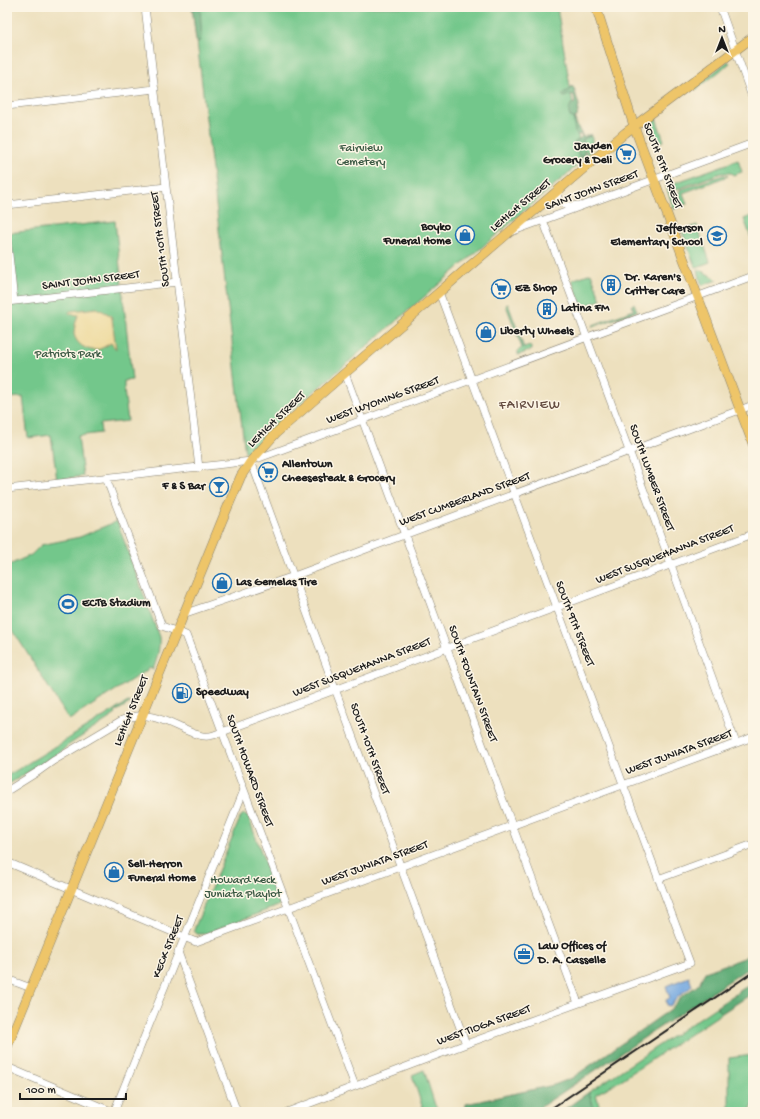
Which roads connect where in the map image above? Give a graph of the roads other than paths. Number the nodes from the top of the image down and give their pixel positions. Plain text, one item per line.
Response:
1 (146, 7) edge
2 (596, 7) edge
3 (720, 7) edge
4 (753, 37) edge
5 (735, 51) junction
6 (155, 90) junction
7 (753, 100) edge
8 (7, 106) edge
9 (634, 126) junction
10 (753, 143) edge
11 (579, 172) junction
12 (654, 180) junction
13 (166, 187) junction
14 (590, 203) junction
15 (7, 205) edge
16 (543, 220) junction
17 (507, 234) junction
18 (7, 236) edge
19 (753, 276) edge
20 (177, 282) junction
21 (439, 292) junction
22 (698, 296) junction
23 (11, 301) edge
24 (587, 338) junction
25 (345, 372) junction
26 (471, 380) junction
27 (753, 404) edge
28 (740, 409) junction
29 (363, 420) junction
30 (753, 444) edge
31 (628, 451) junction
32 (251, 461) junction
33 (199, 468) junction
34 (106, 478) junction
35 (7, 489) edge
36 (514, 494) junction
37 (405, 534) junction
38 (753, 534) edge
39 (671, 564) junction
40 (294, 576) junction
41 (556, 607) junction
42 (183, 614) junction
43 (176, 632) junction
44 (447, 648) junction
45 (336, 690) junction
46 (144, 715) junction
47 (222, 732) junction
48 (753, 737) edge
49 (736, 743) junction
50 (623, 785) junction
51 (244, 790) junction
52 (7, 791) edge
53 (512, 826) junction
54 (753, 844) edge
55 (7, 862) edge
56 (400, 867) junction
57 (658, 879) junction
58 (72, 890) junction
59 (288, 908) junction
60 (185, 936) junction
61 (178, 952) junction
62 (690, 963) joint
63 (7, 978) edge
64 (31, 988) junction
65 (578, 1003) junction
66 (466, 1044) junction
67 (7, 1047) edge
68 (7, 1067) edge
69 (355, 1086) junction
70 (113, 1112) edge
71 (237, 1112) edge
72 (287, 1112) edge

1 - 6 street, SOUTH 10TH STREET
2 - 9 main road, SOUTH 8TH STREET
3 - 5 street
4 - 5 main road, LEHIGH STREET
5 - 7 street
5 - 9 main road, LEHIGH STREET
6 - 8 street
6 - 13 street, SOUTH 10TH STREET
9 - 11 main road, LEHIGH STREET
9 - 12 main road, SOUTH 8TH STREET
10 - 12 street, SAINT JOHN STREET
11 - 14 street
11 - 17 main road, LEHIGH STREET
12 - 14 street, SAINT JOHN STREET
12 - 22 main road, SOUTH 8TH STREET
13 - 15 street
13 - 20 street, SOUTH 10TH STREET
14 - 16 street, SAINT JOHN STREET
16 - 17 street, SAINT JOHN STREET
16 - 24 street, SOUTH LUMBER STREET
17 - 21 main road, LEHIGH STREET
18 - 23 street
19 - 22 street, WEST WYOMING STREET
20 - 23 street, SAINT JOHN STREET
20 - 33 street, SOUTH 10TH STREET
21 - 25 main road, LEHIGH STREET
21 - 26 street, SOUTH 9TH STREET
22 - 24 street, WEST WYOMING STREET
22 - 28 main road, SOUTH 8TH STREET
24 - 26 street, WEST WYOMING STREET
24 - 31 street, SOUTH LUMBER STREET
25 - 29 street, SOUTH FOUNTAIN STREET
25 - 32 main road, LEHIGH STREET
26 - 29 street, WEST WYOMING STREET
26 - 36 street, SOUTH 9TH STREET
27 - 28 street, WEST CUMBERLAND STREET
28 - 30 main road, SOUTH 8TH STREET
28 - 31 street, WEST CUMBERLAND STREET
29 - 32 street, WEST WYOMING STREET
29 - 37 street, SOUTH FOUNTAIN STREET
31 - 36 street, WEST CUMBERLAND STREET
31 - 39 street, SOUTH LUMBER STREET
32 - 33 street, WEST WYOMING STREET
32 - 40 street, SOUTH 10TH STREET
32 - 42 main road, LEHIGH STREET
33 - 34 street, WEST WYOMING STREET
34 - 35 street, WEST WYOMING STREET
34 - 43 street, SOUTH HOWARD STREET
36 - 37 street, WEST CUMBERLAND STREET
36 - 41 street, SOUTH 9TH STREET
37 - 40 street, WEST CUMBERLAND STREET
37 - 44 street, SOUTH FOUNTAIN STREET
38 - 39 street, WEST SUSQUEHANNA STREET
39 - 41 street, WEST SUSQUEHANNA STREET
39 - 49 street, SOUTH LUMBER STREET
40 - 42 street, WEST CUMBERLAND STREET
40 - 45 street, SOUTH 10TH STREET
41 - 44 street, WEST SUSQUEHANNA STREET
41 - 50 street, SOUTH 9TH STREET
42 - 43 main road, LEHIGH STREET
43 - 46 main road, LEHIGH STREET
43 - 47 street, SOUTH HOWARD STREET
44 - 45 street, WEST SUSQUEHANNA STREET
44 - 53 street, SOUTH FOUNTAIN STREET
45 - 47 street, WEST SUSQUEHANNA STREET
45 - 56 street, SOUTH 10TH STREET
46 - 47 street, WEST SUSQUEHANNA STREET
46 - 52 street
46 - 58 main road, LEHIGH STREET
47 - 51 street, SOUTH HOWARD STREET
48 - 49 street, WEST JUNIATA STREET
49 - 50 street, WEST JUNIATA STREET
50 - 53 street, WEST JUNIATA STREET
50 - 57 street, SOUTH 9TH STREET
51 - 59 street, SOUTH HOWARD STREET
51 - 60 street, KECK STREET
53 - 56 street, WEST JUNIATA STREET
53 - 65 street, SOUTH FOUNTAIN STREET
54 - 57 street
55 - 58 street, WEST JUNIATA STREET
56 - 59 street, WEST JUNIATA STREET
56 - 66 street, SOUTH 10TH STREET
57 - 62 street, SOUTH 9TH STREET
58 - 60 street, WEST JUNIATA STREET
58 - 64 main road, LEHIGH STREET
59 - 60 street, WEST JUNIATA STREET
59 - 69 street, SOUTH HOWARD STREET
60 - 61 street, KECK STREET
61 - 70 street, KECK STREET
61 - 71 street
62 - 65 street, WEST TIOGA STREET
63 - 64 street
64 - 67 main road, LEHIGH STREET
65 - 66 street, WEST TIOGA STREET
66 - 69 street, WEST TIOGA STREET
68 - 70 street
69 - 72 street, WEST TIOGA STREET

